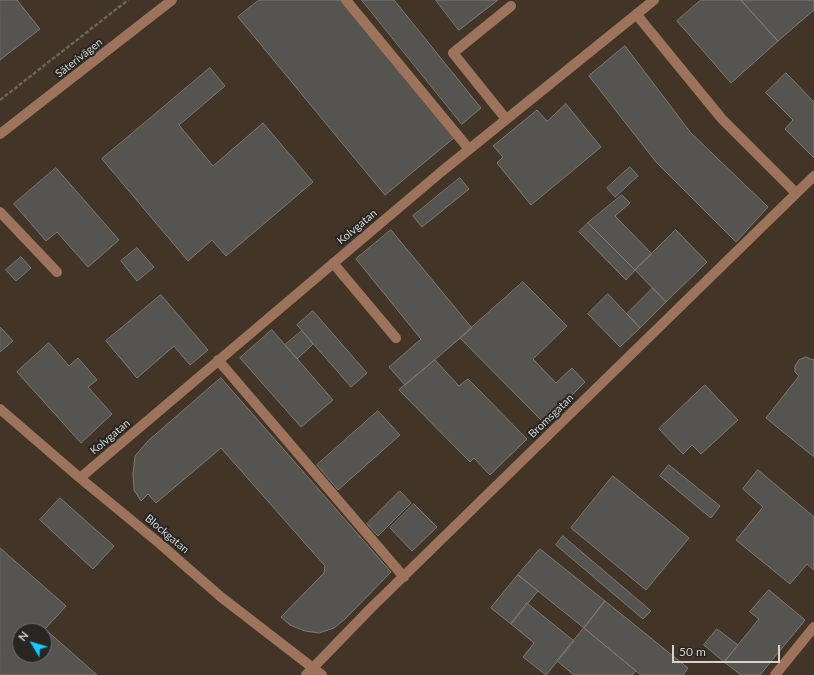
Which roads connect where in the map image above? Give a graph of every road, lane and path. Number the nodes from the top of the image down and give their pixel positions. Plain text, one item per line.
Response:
1 (128, 0) edge
2 (172, 0) edge
3 (346, 0) edge
4 (654, 0) edge
5 (511, 6) dead end
6 (636, 14) junction
7 (0, 100) edge
8 (506, 119) junction
9 (2, 130) edge
10 (469, 149) junction
11 (814, 176) edge
12 (796, 194) junction
13 (0, 212) edge
14 (333, 263) junction
15 (57, 272) dead end
16 (396, 338) dead end
17 (218, 360) junction
18 (0, 409) edge
19 (80, 478) junction
20 (404, 577) junction
21 (814, 627) edge
22 (309, 672) edge
23 (322, 675) edge
24 (774, 675) edge

1 - 7 path
2 - 9 street, Säterivägen
3 - 10 street
4 - 6 street, Kolvgatan
5 - 8 street
6 - 8 street, Kolvgatan
6 - 12 street
8 - 10 street, Kolvgatan
10 - 14 street, Kolvgatan
11 - 12 street, Bromsgatan
12 - 20 street, Bromsgatan
13 - 15 street
14 - 16 street
14 - 17 street, Kolvgatan
17 - 19 street, Kolvgatan
17 - 20 street
18 - 19 street, Blockgatan
19 - 22 street, Blockgatan
20 - 22 street, Bromsgatan
21 - 24 street
22 - 23 street, Blockgatan

